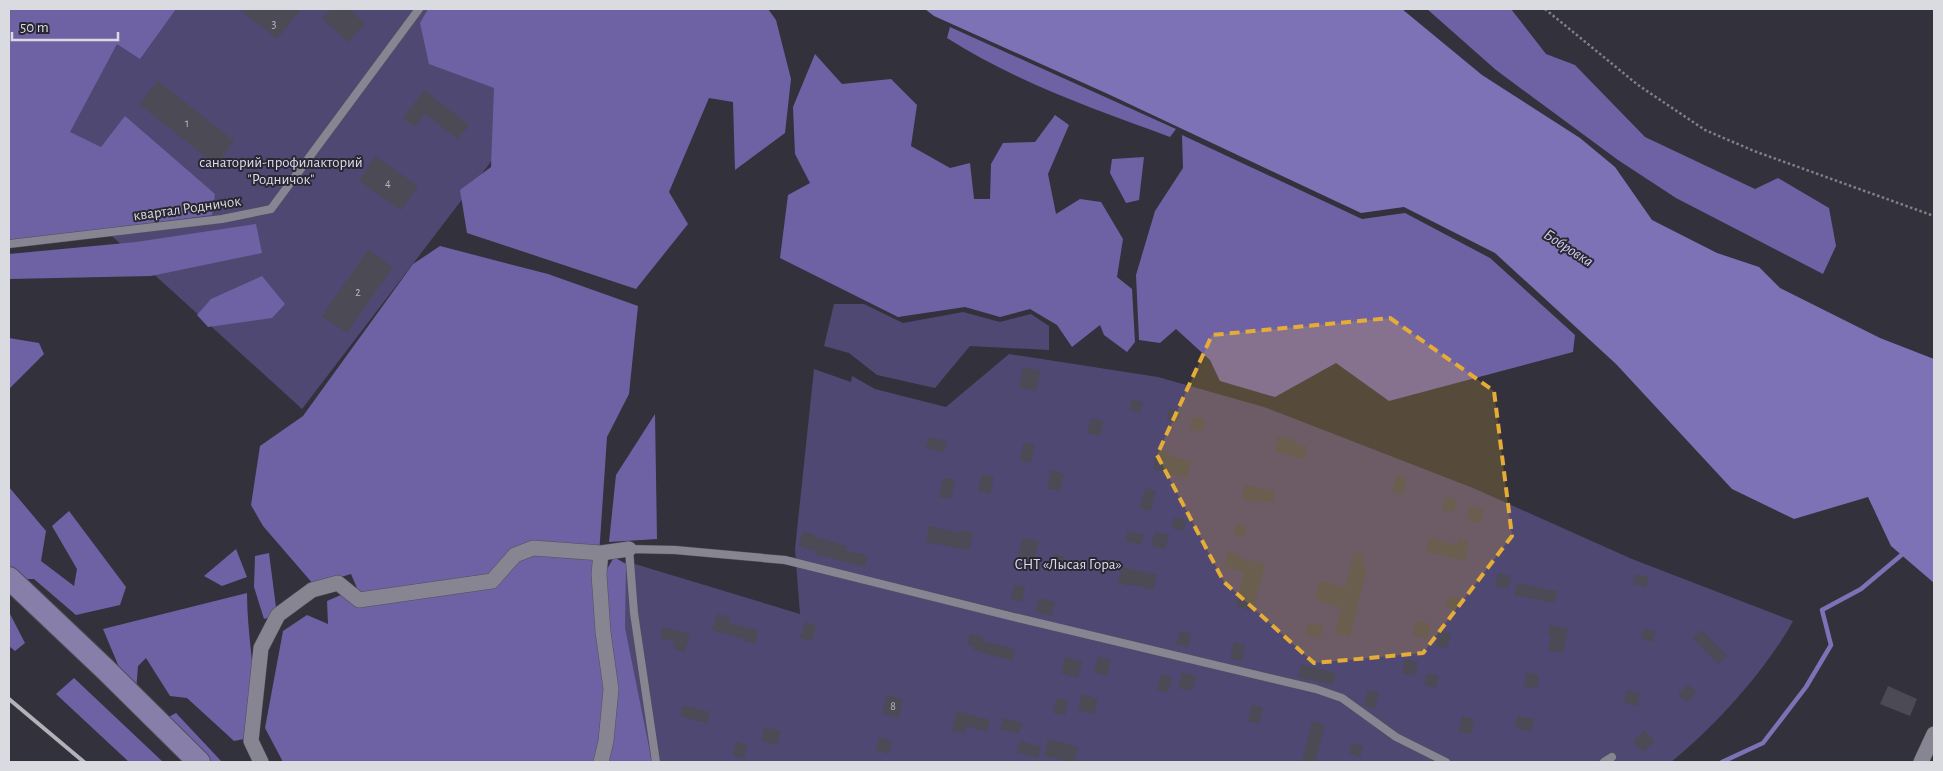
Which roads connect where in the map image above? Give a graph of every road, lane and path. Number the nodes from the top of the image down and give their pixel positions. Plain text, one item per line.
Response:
1 (419, 9) edge
2 (1545, 9) edge
3 (1934, 216) edge
4 (9, 244) edge
5 (629, 549) junction
6 (601, 553) junction
7 (9, 578) edge
8 (1934, 734) edge
9 (1612, 757) dead end
10 (199, 762) edge
11 (261, 762) edge
12 (601, 762) edge
13 (656, 762) edge
14 (1446, 762) edge
15 (1604, 762) edge
16 (1921, 762) edge

1 - 4 lane, квартал Родничок
2 - 3 path
5 - 6 street
5 - 13 lane
5 - 14 lane
6 - 11 street
6 - 12 street
7 - 10 main road
8 - 16 street
9 - 15 lane

